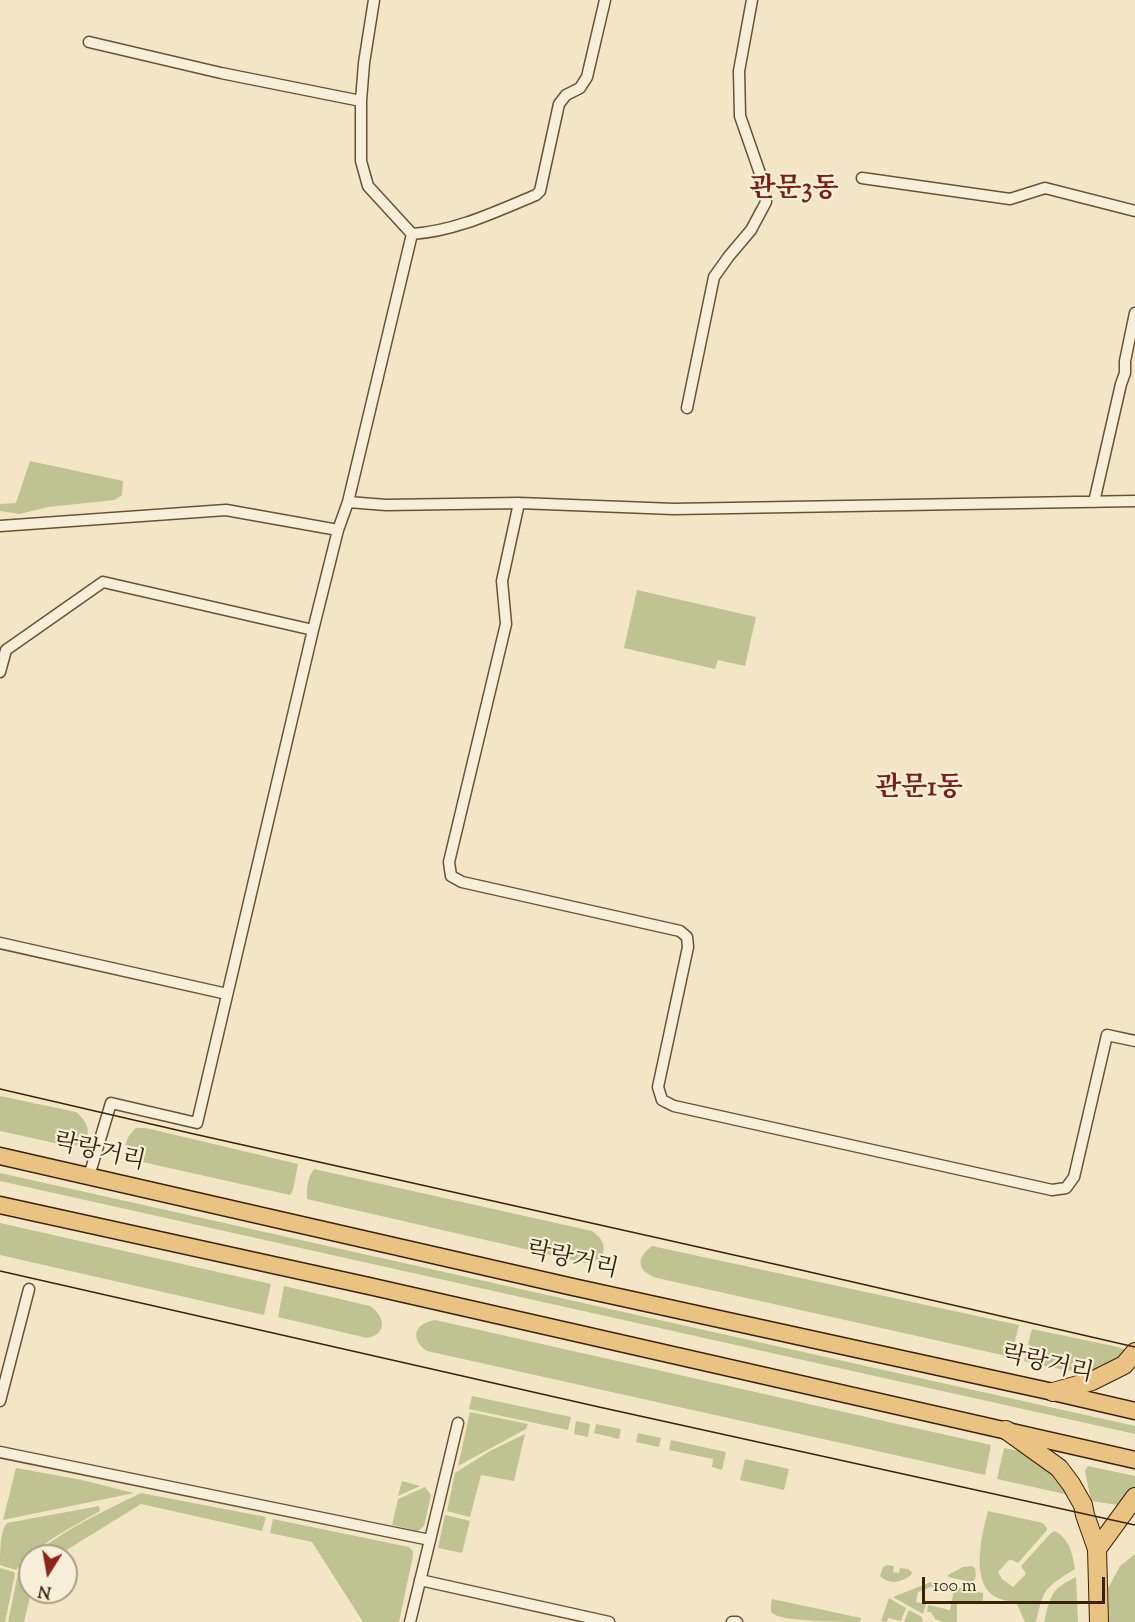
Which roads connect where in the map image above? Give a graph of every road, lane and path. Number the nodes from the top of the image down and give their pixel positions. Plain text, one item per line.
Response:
1 (374, 0) edge
2 (605, 0) edge
3 (752, 0) edge
4 (89, 42) dead end
5 (361, 101) junction
6 (862, 178) dead end
7 (1135, 211) edge
8 (412, 234) junction
9 (1135, 313) edge
10 (1135, 368) edge
11 (1125, 374) junction
12 (687, 408) dead end
13 (1135, 501) edge
14 (348, 502) junction
15 (1094, 502) junction
16 (519, 503) junction
17 (0, 526) edge
18 (338, 530) junction
19 (313, 630) junction
20 (0, 672) edge
21 (0, 943) edge
22 (227, 994) junction
23 (1135, 1041) edge
24 (0, 1156) edge
25 (89, 1176) junction
26 (0, 1205) edge
27 (29, 1289) dead end
28 (1135, 1352) edge
29 (1053, 1392) junction
30 (0, 1401) edge
31 (1135, 1411) edge
32 (458, 1423) dead end
33 (1006, 1430) junction
34 (0, 1452) edge
35 (1135, 1460) edge
36 (1135, 1497) edge
37 (430, 1540) junction
38 (1097, 1549) junction
39 (420, 1580) junction
40 (410, 1622) edge
41 (609, 1622) edge
42 (1099, 1622) edge

1 - 5 street
2 - 8 street
3 - 12 street
4 - 5 street
5 - 8 street
6 - 7 street
8 - 14 street
9 - 11 street
10 - 11 street
11 - 15 street
13 - 15 street
14 - 16 street
14 - 18 street
15 - 16 street
16 - 23 street
17 - 18 street
18 - 19 street
19 - 20 street
19 - 22 street
21 - 22 street
22 - 25 street
24 - 25 main road, 락랑거리
25 - 29 main road, 락랑거리
26 - 33 main road
27 - 30 street
28 - 29 highway
29 - 31 main road, 락랑거리
32 - 37 street
33 - 35 main road
33 - 38 highway
34 - 37 street
36 - 38 highway
37 - 39 street
38 - 42 highway
39 - 40 street
39 - 41 street

